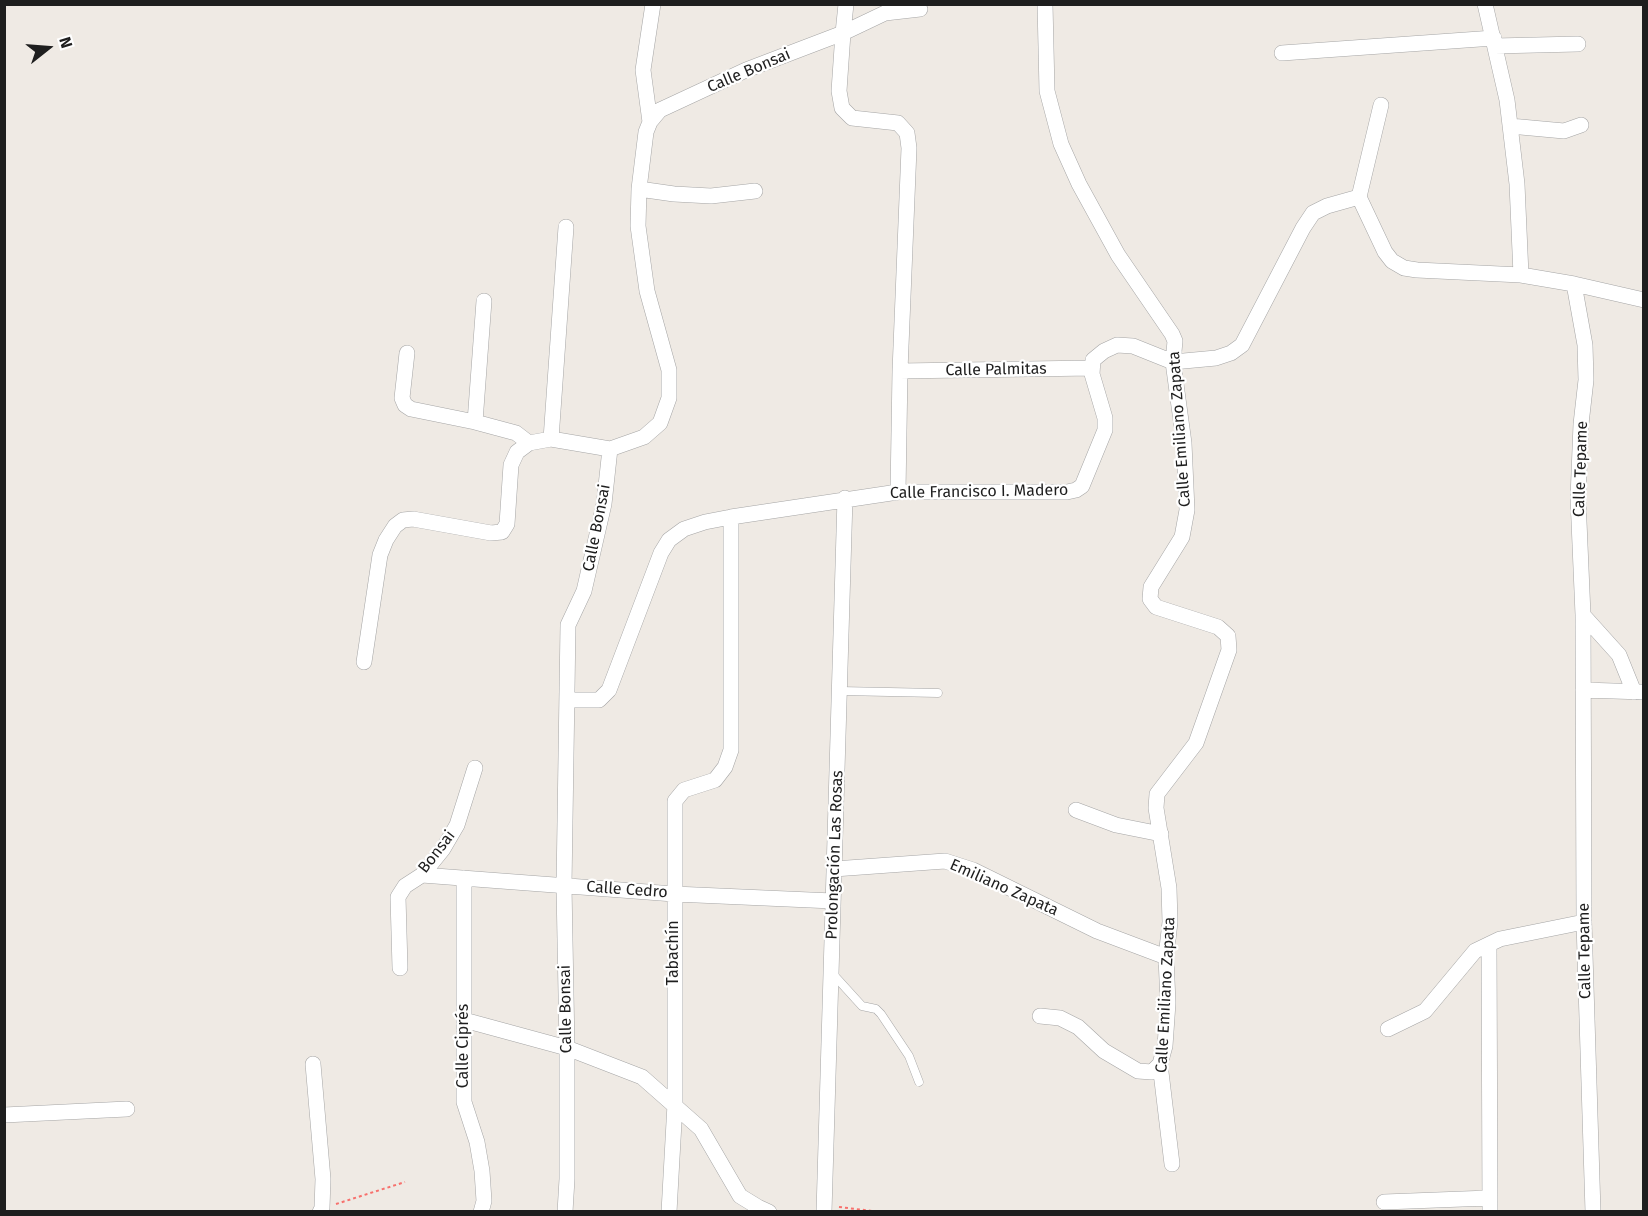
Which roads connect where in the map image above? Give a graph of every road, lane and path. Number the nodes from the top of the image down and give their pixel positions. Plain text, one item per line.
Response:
1 (653, 4) edge
2 (846, 4) edge
3 (1045, 4) edge
4 (1485, 4) edge
5 (920, 9) dead end
6 (843, 33) junction
7 (1495, 42) junction
8 (1578, 44) dead end
9 (1282, 53) dead end
10 (1381, 105) dead end
11 (650, 122) junction
12 (1581, 125) dead end
13 (1510, 126) junction
14 (639, 189) junction
15 (755, 191) dead end
16 (1359, 197) junction
17 (566, 227) dead end
18 (1521, 275) junction
19 (1574, 284) junction
20 (1644, 300) edge
21 (484, 301) dead end
22 (407, 353) dead end
23 (1173, 362) junction
24 (1092, 368) junction
25 (900, 371) junction
26 (475, 422) junction
27 (551, 440) junction
28 (529, 443) junction
29 (610, 448) junction
30 (898, 492) junction
31 (845, 498) junction
32 (731, 517) junction
33 (1583, 615) junction
34 (363, 662) dead end
35 (1583, 690) junction
36 (840, 692) junction
37 (1639, 692) edge
38 (938, 693) dead end
39 (567, 700) junction
40 (475, 768) dead end
41 (1076, 810) dead end
42 (1161, 834) junction
43 (834, 869) junction
44 (422, 875) junction
45 (464, 878) junction
46 (564, 885) junction
47 (674, 894) junction
48 (833, 901) junction
49 (1584, 922) junction
50 (1490, 945) junction
51 (1166, 957) junction
52 (400, 968) dead end
53 (831, 972) junction
54 (1040, 1016) dead end
55 (464, 1020) junction
56 (1388, 1029) dead end
57 (567, 1048) junction
58 (313, 1064) dead end
59 (1160, 1064) junction
60 (919, 1082) dead end
61 (675, 1104) junction
62 (127, 1108) dead end
63 (4, 1115) edge
64 (1172, 1164) dead end
65 (405, 1182) dead end
66 (1384, 1202) dead end
67 (1490, 1205) edge
68 (824, 1208) edge
69 (321, 1210) edge
70 (481, 1212) edge
71 (565, 1212) edge
72 (669, 1212) edge
73 (769, 1212) edge
74 (881, 1212) edge
75 (1593, 1212) edge

1 - 11 street
2 - 6 street
3 - 23 street, Calle Emiliano Zapata
4 - 7 street
5 - 6 street, Calle Bonsai
6 - 11 street, Calle Bonsai
6 - 25 street
7 - 8 street
7 - 9 street
7 - 13 street
10 - 16 street
11 - 14 street
12 - 13 street
13 - 18 street
14 - 15 street
14 - 29 street
16 - 18 street
16 - 23 street
17 - 27 street
18 - 19 street
19 - 20 street
19 - 33 street, Calle Tepame
21 - 26 street
22 - 26 street
23 - 24 street
23 - 42 street, Calle Emiliano Zapata
24 - 25 street, Calle Palmitas
24 - 30 street, Calle Francisco I. Madero
25 - 30 street
26 - 28 street
27 - 28 street
27 - 29 street
28 - 34 street
29 - 39 street, Calle Bonsai
30 - 31 street, Calle Francisco I. Madero
31 - 32 street, Calle Francisco I. Madero
31 - 36 street, Prolongación Las Rosas
32 - 39 street, Calle Francisco I. Madero
32 - 47 street, Tabachín
33 - 35 street, Calle Tepame
33 - 37 street
35 - 37 street
35 - 49 street, Calle Tepame
36 - 38 lane
36 - 43 street, Prolongación Las Rosas
39 - 46 street, Calle Bonsai
40 - 44 street, Bonsai
41 - 42 street
42 - 51 street, Calle Emiliano Zapata
43 - 48 street, Prolongación Las Rosas
43 - 51 street, Emiliano Zapata
44 - 45 street, Calle Cedro
44 - 52 street, Bonsai
45 - 46 street, Calle Cedro
45 - 55 street, Calle Ciprés
46 - 47 street, Calle Cedro
46 - 57 street, Calle Bonsai
47 - 48 street, Calle Cedro
47 - 61 street, Tabachín
48 - 53 street, Prolongación Las Rosas
49 - 50 street
49 - 75 street, Calle Tepame
50 - 56 street
50 - 67 street
51 - 59 street, Calle Emiliano Zapata
53 - 60 lane
53 - 68 street, Prolongación Las Rosas
54 - 59 street
55 - 57 street
55 - 70 street, Calle Ciprés
57 - 61 street
57 - 71 street, Calle Bonsai
58 - 69 street
59 - 64 street, Calle Emiliano Zapata
61 - 72 street, Tabachín
61 - 73 street
62 - 63 street
65 - 69 path
66 - 67 street
68 - 74 path

